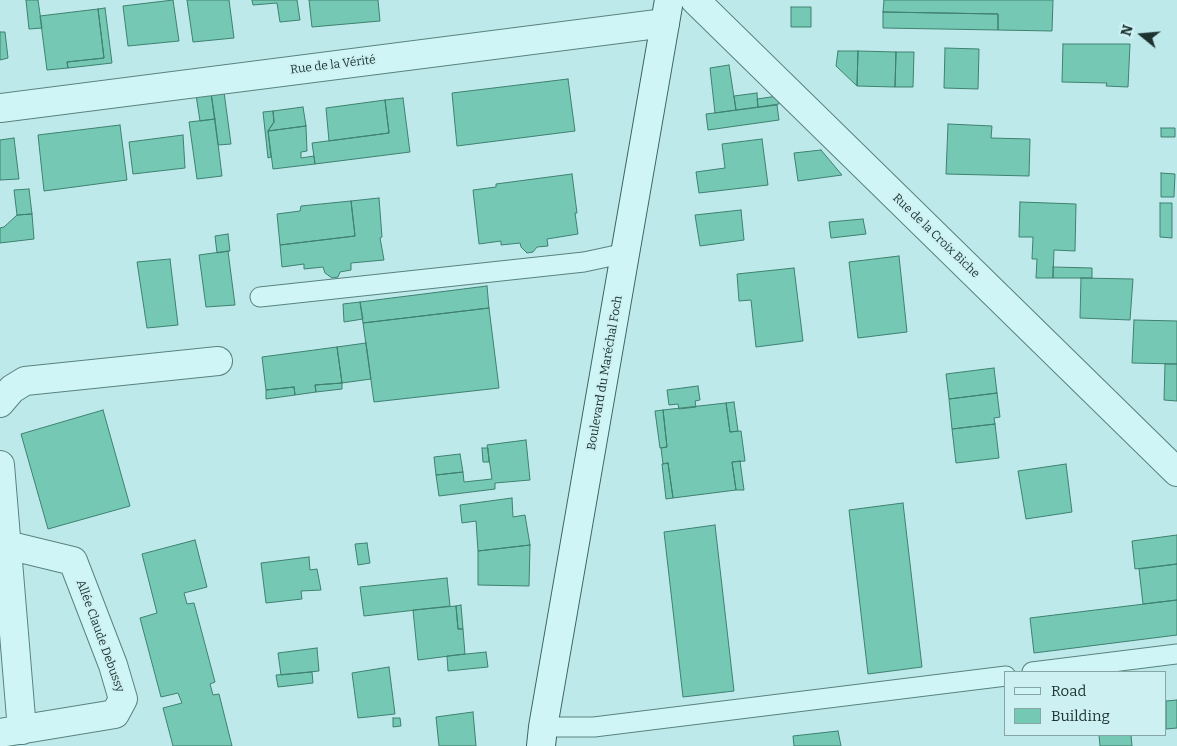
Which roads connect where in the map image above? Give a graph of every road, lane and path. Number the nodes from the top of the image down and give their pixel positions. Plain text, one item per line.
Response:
1 (695, 0) edge
2 (667, 11) edge
3 (0, 108) edge
4 (626, 253) junction
5 (260, 297) dead end
6 (218, 361) dead end
7 (0, 403) edge
8 (0, 465) edge
9 (1177, 472) edge
10 (7, 545) junction
11 (1177, 654) edge
12 (1040, 671) edge
13 (1004, 676) edge
14 (11, 731) edge
15 (542, 737) edge

1 - 9 street, Rue de la Croix Biche
2 - 3 street, Rue de la Vérité
2 - 4 street, Boulevard du Maréchal Foch
4 - 5 lane
4 - 15 street, Boulevard du Maréchal Foch
6 - 7 street
8 - 10 street, Allée Claude Debussy
10 - 14 street, Allée Claude Debussy
10 - 14 street, Allée Claude Debussy
11 - 12 lane
13 - 15 lane

